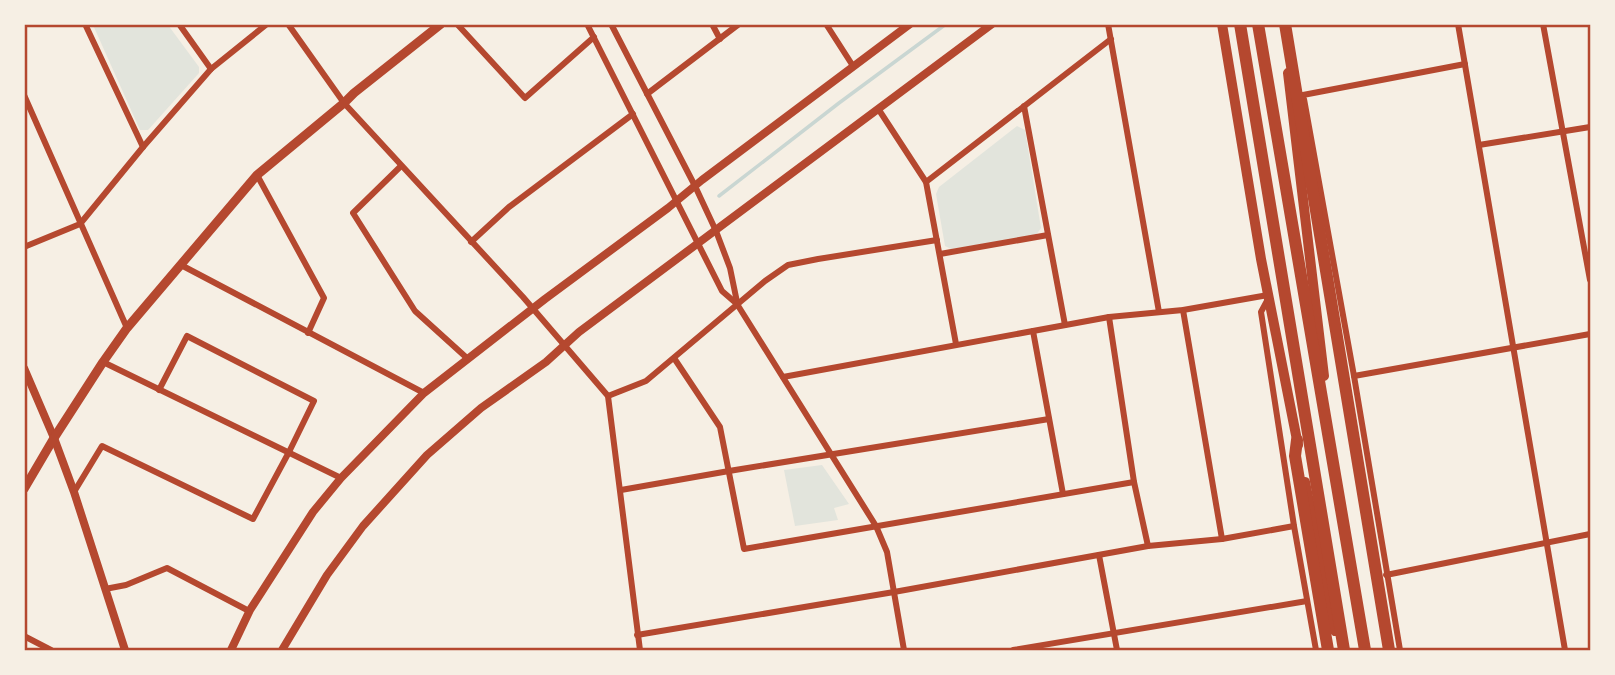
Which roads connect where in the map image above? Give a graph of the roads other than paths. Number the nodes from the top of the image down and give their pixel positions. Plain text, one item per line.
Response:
1 (85, 24) edge
2 (179, 24) edge
3 (267, 24) edge
4 (288, 24) edge
5 (441, 24) edge
6 (457, 24) edge
7 (587, 24) edge
8 (611, 24) edge
9 (712, 24) edge
10 (739, 24) edge
11 (826, 24) edge
12 (910, 24) edge
13 (992, 24) edge
14 (1108, 24) edge
15 (1222, 24) edge
16 (1241, 24) edge
17 (1258, 24) edge
18 (1286, 24) edge
19 (1458, 24) edge
20 (1543, 24) edge
21 (594, 37) junction
22 (720, 39) junction
23 (1111, 39) junction
24 (1465, 64) junction
25 (853, 66) junction
26 (211, 69) junction
27 (648, 94) junction
28 (24, 95) edge
29 (1303, 96) junction
30 (344, 103) junction
31 (1024, 106) junction
32 (879, 110) junction
33 (633, 114) junction
34 (1591, 127) edge
35 (1563, 131) junction
36 (1479, 145) junction
37 (143, 147) junction
38 (401, 166) junction
39 (257, 175) junction
40 (926, 182) junction
41 (695, 186) junction
42 (677, 201) junction
43 (80, 223) junction
44 (716, 231) junction
45 (1048, 235) junction
46 (937, 240) junction
47 (471, 242) junction
48 (698, 243) junction
49 (24, 247) edge
50 (940, 254) junction
51 (181, 265) junction
52 (1591, 279) edge
53 (1268, 297) junction
54 (737, 304) junction
55 (533, 308) junction
56 (1183, 310) junction
57 (1159, 312) junction
58 (1109, 317) junction
59 (1065, 325) junction
60 (127, 328) junction
61 (1033, 331) junction
62 (308, 333) junction
63 (1591, 334) edge
64 (956, 344) junction
65 (565, 346) junction
66 (1514, 347) junction
67 (674, 358) junction
68 (468, 359) junction
69 (103, 362) junction
70 (24, 368) edge
71 (1354, 376) junction
72 (783, 377) junction
73 (159, 390) junction
74 (424, 393) junction
75 (608, 396) junction
76 (1049, 419) junction
77 (54, 438) junction
78 (1297, 440) junction
79 (289, 452) junction
80 (831, 454) junction
81 (729, 471) junction
82 (341, 478) junction
83 (1134, 482) junction
84 (25, 485) edge
85 (621, 490) junction
86 (74, 492) junction
87 (1063, 494) junction
88 (876, 526) junction
89 (1294, 526) junction
90 (1591, 534) edge
91 (1222, 539) junction
92 (1546, 542) junction
93 (1147, 546) junction
94 (1099, 555) junction
95 (1386, 575) junction
96 (105, 589) junction
97 (894, 592) junction
98 (1307, 601) junction
99 (249, 611) junction
100 (1114, 633) junction
101 (637, 635) junction
102 (24, 636) edge
103 (42, 648) edge
104 (51, 650) edge
105 (125, 650) edge
106 (231, 650) edge
107 (282, 650) edge
108 (640, 650) edge
109 (904, 650) edge
110 (1013, 650) edge
111 (1117, 650) edge
112 (1316, 650) edge
113 (1328, 650) edge
114 (1342, 650) edge
115 (1364, 650) edge
116 (1389, 650) edge
117 (1399, 650) edge
118 (1565, 650) edge

1 - 37 street
2 - 26 street
3 - 26 street
4 - 30 street
5 - 30 main road
6 - 21 street
7 - 21 street
8 - 27 street
9 - 22 street
10 - 22 street
11 - 25 street
12 - 25 street
13 - 32 street
14 - 23 street
15 - 53 highway
16 - 114 highway
17 - 115 highway
18 - 29 street
18 - 115 highway
18 - 116 highway
19 - 24 street
20 - 35 street
21 - 33 street
22 - 27 street
23 - 31 street
23 - 57 street
24 - 29 street
24 - 36 street
25 - 41 street
26 - 37 street
27 - 41 street
28 - 43 street
29 - 71 street
30 - 38 street
30 - 39 main road
31 - 40 street
31 - 45 street
32 - 40 street
32 - 44 street
33 - 42 street
33 - 47 street
34 - 35 street
35 - 36 street
35 - 52 street
36 - 66 street
37 - 43 street
38 - 47 street
38 - 68 street
39 - 51 main road
39 - 62 street
40 - 46 street
41 - 42 street
41 - 44 street
42 - 48 street
42 - 55 street
43 - 49 street
43 - 60 street
44 - 48 street
44 - 54 street
45 - 50 street
45 - 59 street
46 - 50 street
46 - 54 street
47 - 55 street
48 - 54 street
48 - 65 street
50 - 64 street
51 - 60 main road
51 - 62 street
53 - 56 street
53 - 78 highway
53 - 89 street
54 - 67 street
54 - 72 street
55 - 65 street
55 - 68 street
56 - 57 street
56 - 91 street
57 - 58 street
58 - 59 street
58 - 83 street
59 - 61 street
60 - 69 main road
61 - 64 street
61 - 76 street
62 - 74 street
63 - 66 street
64 - 72 street
65 - 75 street
65 - 107 street
66 - 71 street
66 - 92 street
67 - 75 street
67 - 81 street
68 - 74 street
69 - 73 street
69 - 77 main road
70 - 77 street
71 - 95 street
72 - 80 street
73 - 79 street
73 - 79 street
74 - 82 street
75 - 85 street
76 - 80 street
76 - 87 street
77 - 84 main road
77 - 86 street
78 - 113 highway
78 - 114 highway
79 - 82 street
79 - 86 street
80 - 81 street
80 - 88 street
81 - 85 street
81 - 88 street
82 - 99 street
83 - 87 street
83 - 93 street
85 - 101 street
86 - 96 street
87 - 88 street
88 - 97 street
89 - 91 street
89 - 98 street
90 - 92 street
91 - 93 street
92 - 95 street
92 - 118 street
93 - 94 street
94 - 97 street
94 - 100 street
95 - 117 street
96 - 99 street
96 - 105 street
97 - 101 street
97 - 109 street
98 - 100 street
98 - 112 street
99 - 106 street
100 - 110 street
100 - 111 street
101 - 108 street
102 - 103 street
103 - 104 street

